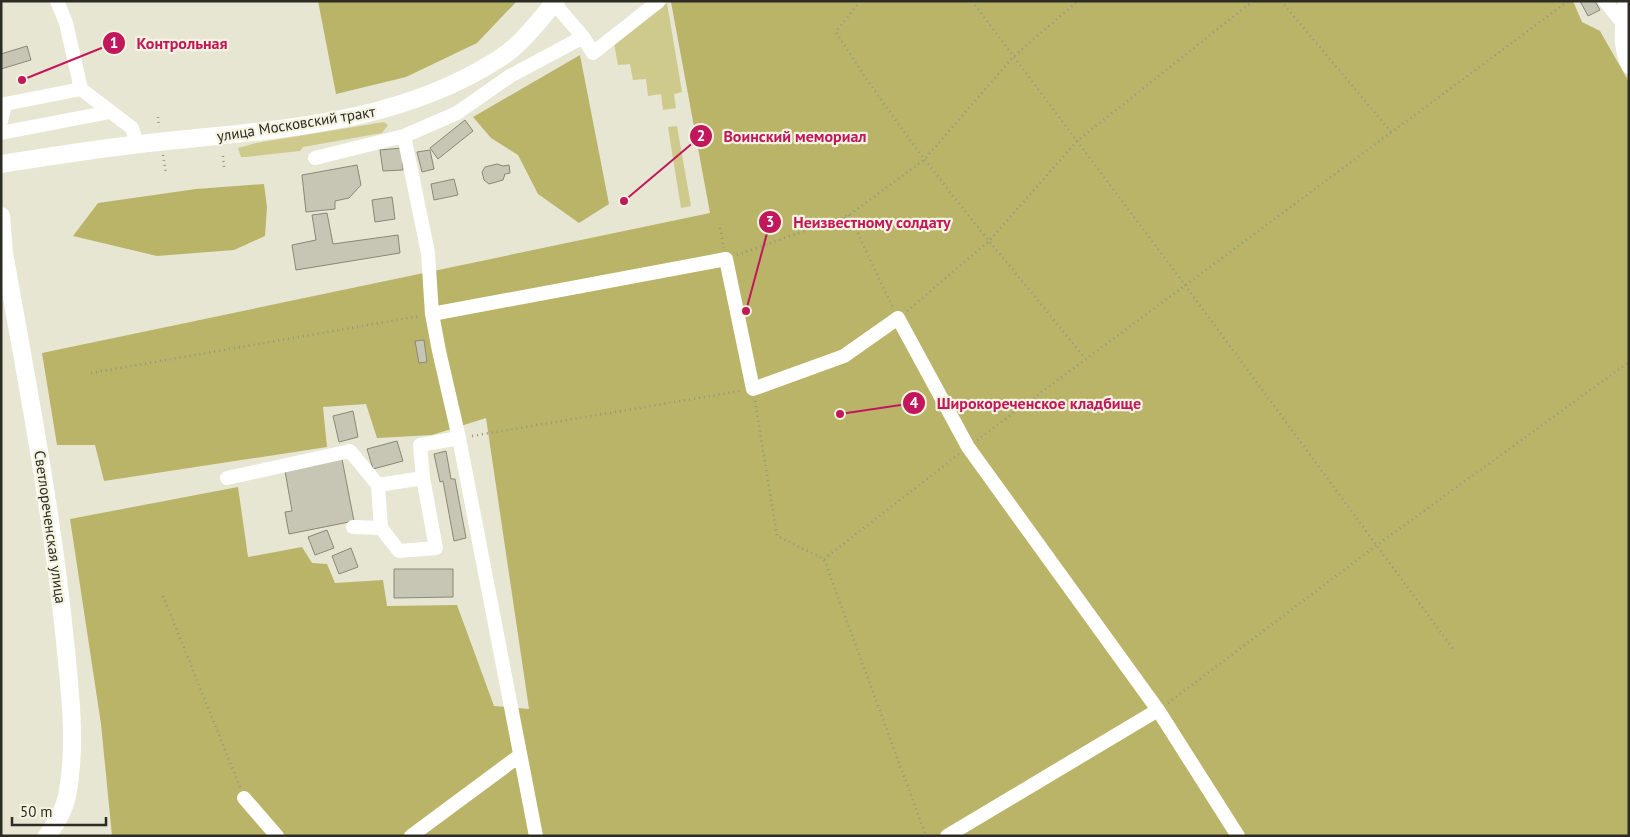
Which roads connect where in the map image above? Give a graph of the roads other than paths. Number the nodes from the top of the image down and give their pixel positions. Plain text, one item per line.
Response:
1 (57, 1) edge
2 (659, 1) edge
3 (1605, 1) edge
4 (1625, 1) edge
5 (555, 2) edge
6 (1622, 22) junction
7 (583, 37) junction
8 (1629, 67) edge
9 (81, 88) junction
10 (3, 100) edge
11 (110, 112) junction
12 (1, 121) edge
13 (1, 133) edge
14 (134, 136) junction
15 (404, 136) junction
16 (314, 158) dead end
17 (1, 164) edge
18 (1, 216) edge
19 (432, 314) junction
20 (459, 438) junction
21 (227, 478) dead end
22 (423, 478) junction
23 (378, 485) junction
24 (353, 527) dead end
25 (381, 528) junction
26 (1158, 710) junction
27 (519, 756) junction
28 (244, 798) road end
29 (51, 832) edge
30 (277, 836) edge
31 (411, 836) edge
32 (536, 836) edge
33 (948, 836) edge
34 (1238, 836) edge

1 - 9 street
2 - 7 street
3 - 6 street
4 - 6 street
5 - 7 street
5 - 14 main road, улица Московский тракт
6 - 8 street
7 - 15 street
9 - 10 street
9 - 11 street
10 - 12 street
11 - 13 street
11 - 14 street
14 - 17 main road, улица Московский тракт
15 - 16 street
15 - 19 street
18 - 29 main road, Светлореченская улица
19 - 20 street
19 - 26 street
20 - 22 street
20 - 27 street
21 - 23 street
22 - 23 street
22 - 25 street
23 - 25 street
24 - 25 street
26 - 33 street
26 - 34 street
27 - 31 street
27 - 32 street
28 - 30 street

